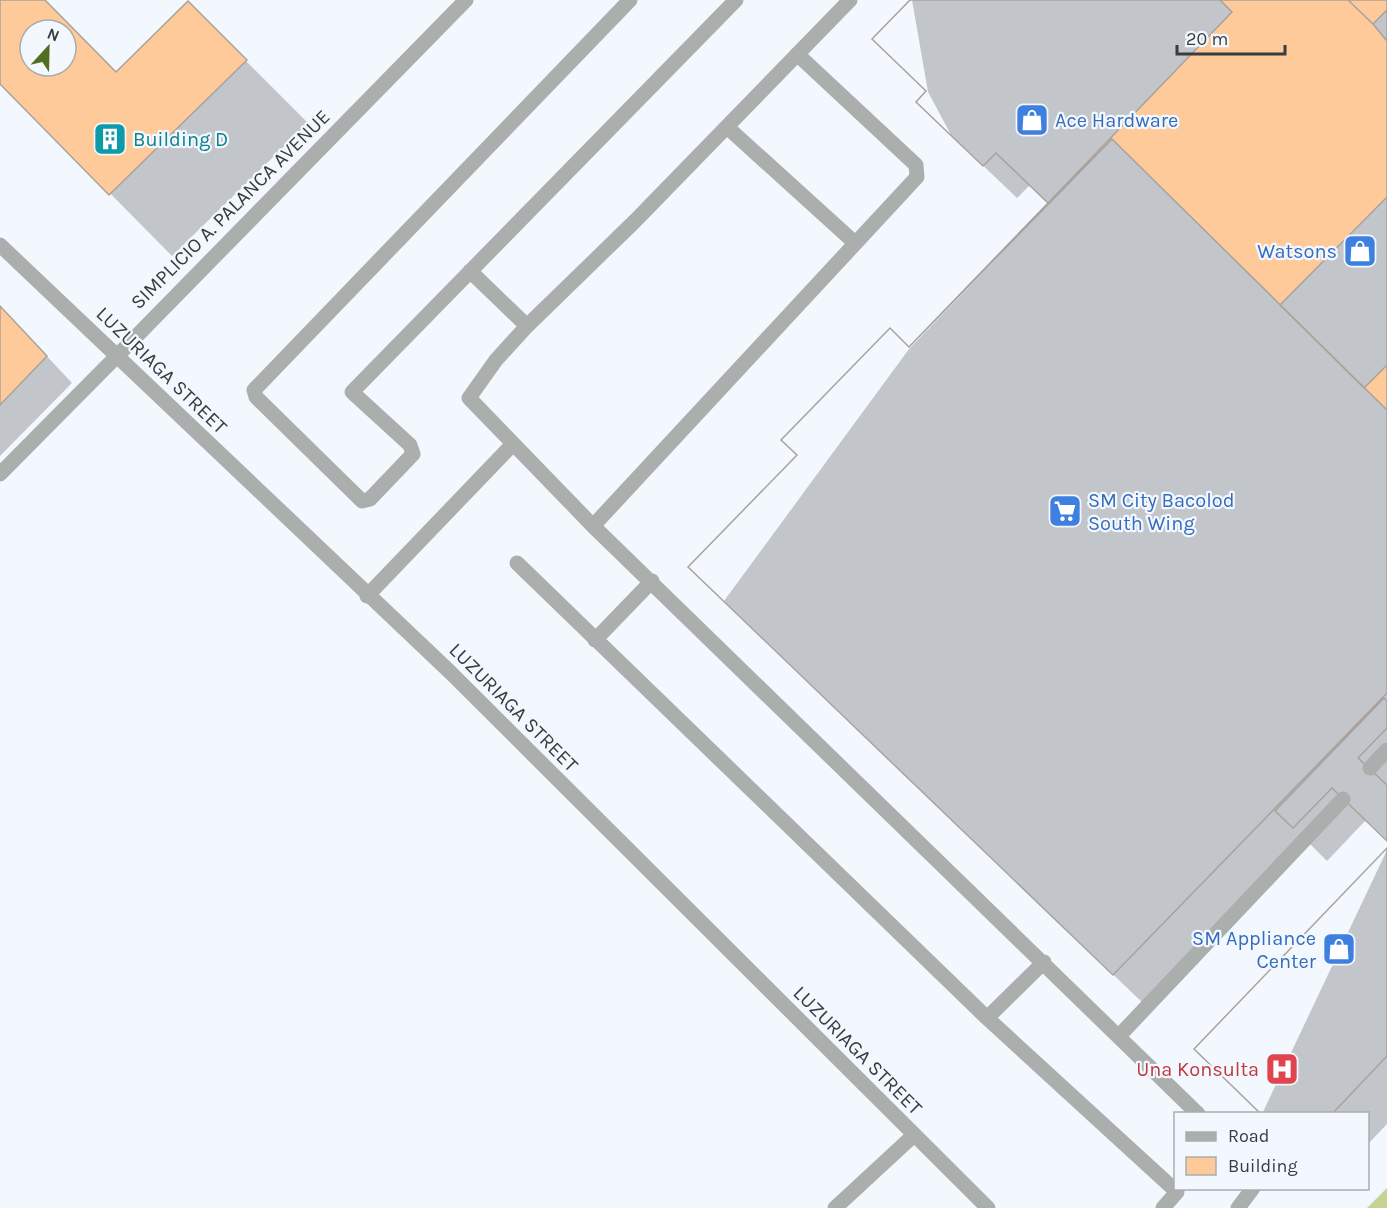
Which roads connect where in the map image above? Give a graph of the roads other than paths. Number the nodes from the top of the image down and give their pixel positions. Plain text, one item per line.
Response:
1 (466, 0) edge
2 (630, 0) edge
3 (736, 0) edge
4 (850, 0) edge
5 (797, 54) junction
6 (727, 127) junction
7 (855, 243) junction
8 (0, 245) edge
9 (470, 270) junction
10 (527, 326) junction
11 (117, 356) junction
12 (512, 445) junction
13 (0, 474) edge
14 (593, 526) junction
15 (517, 563) dead end
16 (652, 581) junction
17 (367, 596) junction
18 (595, 640) junction
19 (1387, 750) edge
20 (1370, 768) dead end
21 (1343, 799) dead end
22 (1044, 962) junction
23 (987, 1017) junction
24 (1119, 1036) junction
25 (1197, 1112) edge
26 (914, 1135) junction
27 (1174, 1189) edge
28 (1175, 1190) edge
29 (1252, 1190) edge
30 (835, 1208) edge
31 (988, 1208) edge
32 (1163, 1208) edge
33 (1238, 1208) edge

1 - 11 street, SIMPLICIO A. PALANCA AVENUE
2 - 9 street
3 - 9 street
4 - 5 street
5 - 6 street
5 - 7 street
6 - 7 street
6 - 10 street
7 - 14 street
8 - 11 street, LUZURIAGA STREET
9 - 10 street
10 - 12 street
11 - 13 street, SIMPLICIO A. PALANCA AVENUE
11 - 17 street, LUZURIAGA STREET
12 - 14 street
12 - 17 street
14 - 16 street
15 - 18 street
16 - 18 street
16 - 22 street
17 - 26 street, LUZURIAGA STREET
18 - 23 street
19 - 20 street
21 - 24 street
22 - 23 street
22 - 24 street
23 - 27 street
24 - 25 street
26 - 30 street
26 - 31 street, LUZURIAGA STREET
28 - 32 street
29 - 33 street

